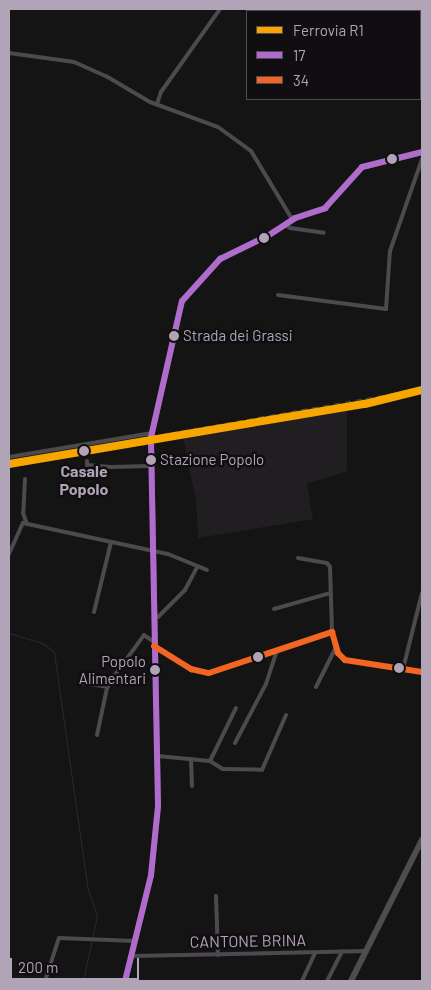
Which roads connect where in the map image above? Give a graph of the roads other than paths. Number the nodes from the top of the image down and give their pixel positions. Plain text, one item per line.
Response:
1 (220, 9) edge
2 (9, 53) edge
3 (157, 104) junction
4 (422, 152) edge
5 (422, 159) edge
6 (292, 219) junction
7 (285, 225) junction
8 (324, 233) dead end
9 (278, 294) dead end
10 (152, 435) junction
11 (9, 457) edge
12 (87, 460) dead end
13 (150, 466) junction
14 (25, 479) dead end
15 (27, 524) junction
16 (111, 542) junction
17 (152, 551) junction
18 (9, 554) edge
19 (298, 558) dead end
20 (198, 566) junction
21 (207, 570) dead end
22 (330, 593) junction
23 (422, 593) edge
24 (274, 608) dead end
25 (94, 612) dead end
26 (154, 617) junction
27 (332, 632) junction
28 (154, 644) junction
29 (336, 647) junction
30 (277, 650) junction
31 (403, 669) junction
32 (422, 672) edge
33 (81, 683) dead end
34 (108, 687) junction
35 (316, 687) dead end
36 (236, 708) dead end
37 (286, 715) dead end
38 (97, 735) dead end
39 (235, 743) dead end
40 (158, 756) junction
41 (192, 759) junction
42 (210, 761) junction
43 (192, 786) dead end
44 (422, 840) edge
45 (216, 896) dead end
46 (137, 941) junction
47 (366, 951) junction
48 (315, 952) junction
49 (342, 952) junction
50 (218, 955) junction
51 (133, 956) junction
52 (45, 981) edge
53 (125, 981) edge
54 (302, 981) edge
55 (327, 981) edge
56 (351, 981) edge

1 - 3 street
2 - 3 street
3 - 6 street
4 - 6 street
5 - 9 street
6 - 7 street
7 - 8 street
7 - 10 street
10 - 11 street
10 - 13 street
12 - 13 street
13 - 17 street
14 - 15 street
15 - 16 street
15 - 18 street
16 - 17 street
16 - 25 street
17 - 20 street
17 - 26 street
19 - 22 street
20 - 21 street
20 - 26 street
22 - 24 street
22 - 27 street
23 - 31 street
26 - 28 street
27 - 29 street
27 - 30 street
28 - 30 street
28 - 34 street
28 - 40 street
29 - 31 street
29 - 35 street
30 - 39 street
31 - 32 street
33 - 34 street
34 - 38 street
36 - 42 street
37 - 42 street
40 - 41 street
40 - 46 street
41 - 42 street
41 - 43 street
44 - 47 main road
45 - 50 street
46 - 51 street
46 - 52 street
47 - 49 street, CANTONE BRINA
47 - 56 main road
48 - 49 street, CANTONE BRINA
48 - 50 street, CANTONE BRINA
48 - 54 street
49 - 55 street
50 - 51 street, CANTONE BRINA
51 - 53 street

